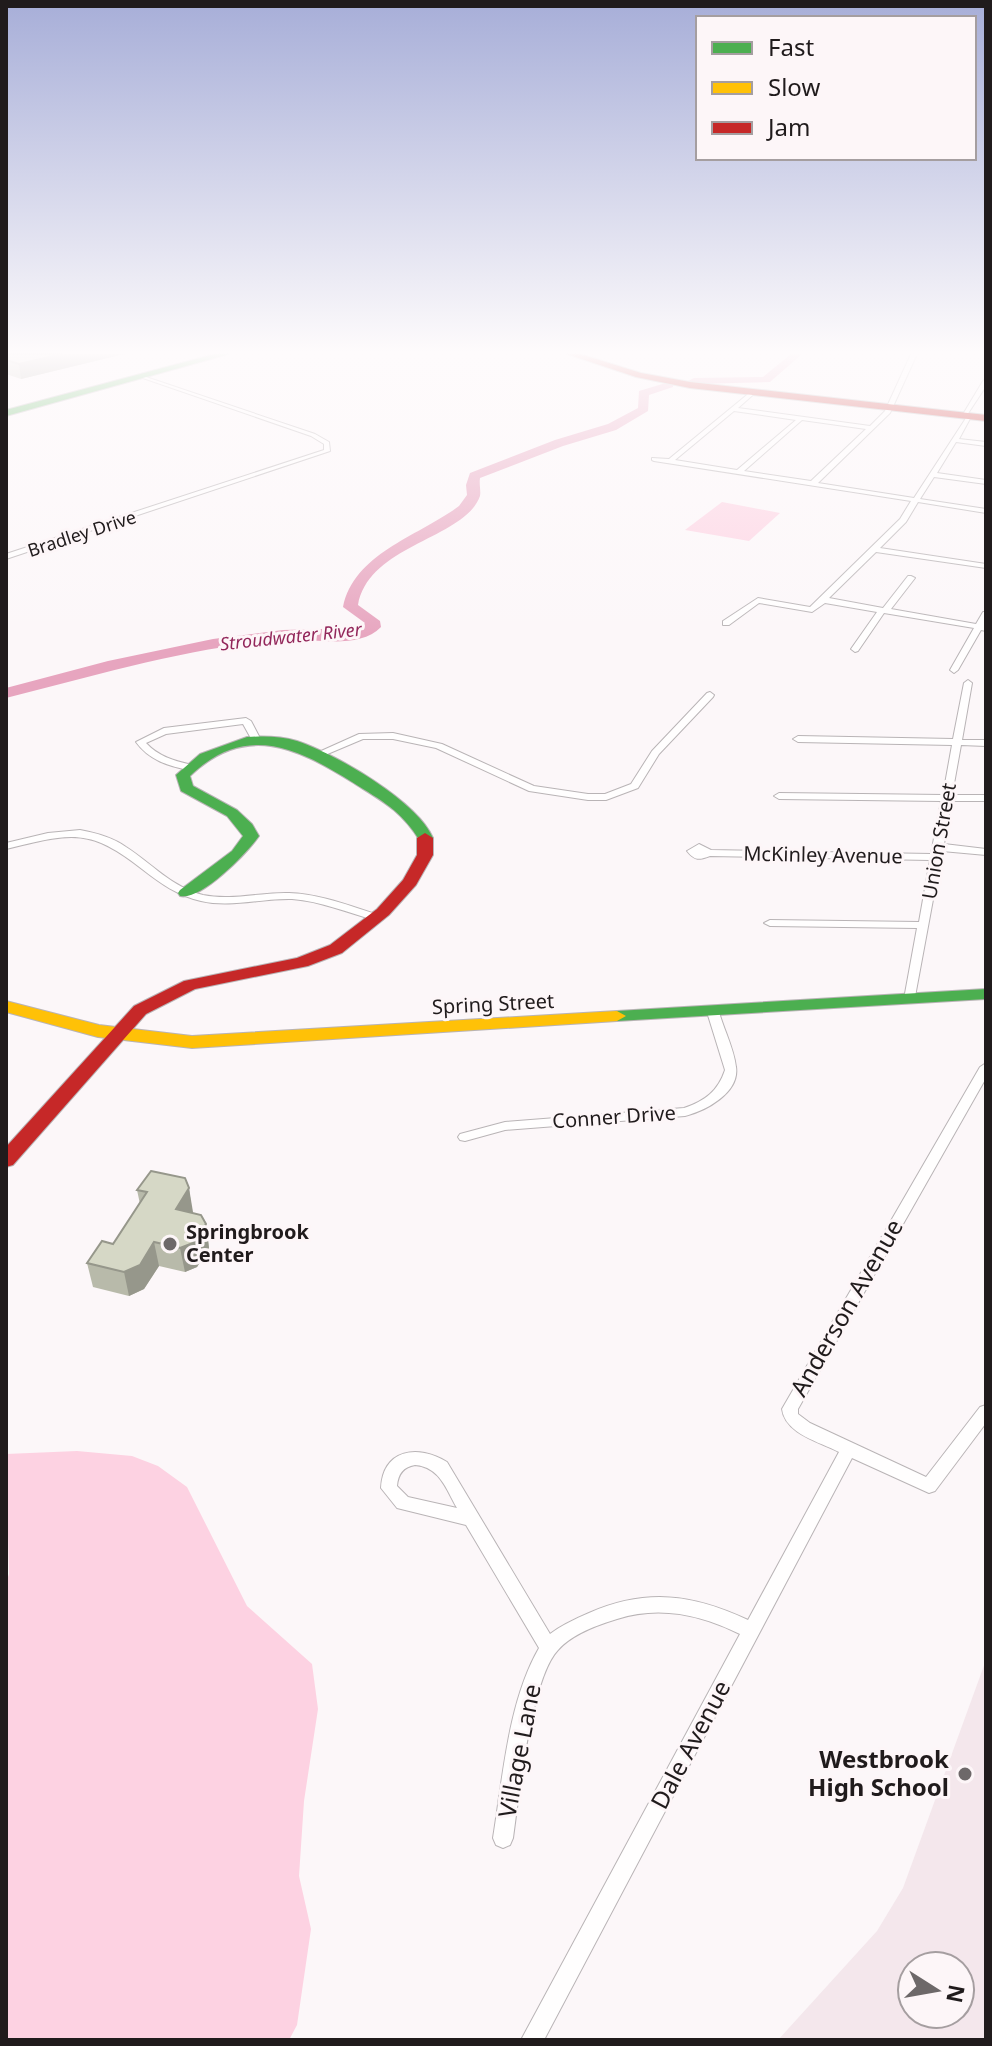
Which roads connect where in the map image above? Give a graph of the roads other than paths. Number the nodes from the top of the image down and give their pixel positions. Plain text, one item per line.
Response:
1 (327, 449) edge
2 (683, 449) edge
3 (765, 449) edge
4 (848, 449) edge
5 (948, 449) edge
6 (654, 459) dead end
7 (672, 462) junction
8 (738, 473) junction
9 (931, 474) junction
10 (986, 482) edge
11 (811, 485) junction
12 (915, 501) junction
13 (986, 511) edge
14 (874, 549) junction
15 (6, 557) edge
16 (986, 566) edge
17 (911, 578) dead end
18 (824, 600) junction
19 (884, 610) junction
20 (986, 614) edge
21 (726, 623) dead end
22 (982, 628) edge
23 (855, 649) dead end
24 (954, 670) dead end
25 (968, 683) dead end
26 (710, 695) dead end
27 (798, 739) dead end
28 (256, 740) junction
29 (957, 742) junction
30 (986, 743) edge
31 (315, 756) junction
32 (189, 767) junction
33 (779, 796) dead end
34 (947, 798) junction
35 (986, 798) edge
36 (6, 846) edge
37 (937, 852) junction
38 (986, 852) edge
39 (709, 853) dead end
40 (186, 893) junction
41 (375, 917) junction
42 (770, 923) dead end
43 (924, 925) junction
44 (986, 994) edge
45 (910, 999) junction
46 (6, 1006) edge
47 (713, 1012) junction
48 (116, 1036) junction
49 (986, 1067) edge
50 (465, 1137) dead end
51 (6, 1160) edge
52 (986, 1411) edge
53 (849, 1449) junction
54 (472, 1519) junction
55 (752, 1631) junction
56 (548, 1647) junction
57 (503, 1838) dead end
58 (532, 2040) edge

1 - 15 street, Bradley Drive
2 - 7 street
3 - 8 street
4 - 11 street
5 - 9 street
6 - 7 street
7 - 8 street
8 - 11 street
9 - 10 street
9 - 12 street
11 - 12 street
12 - 13 street
12 - 14 street
14 - 16 street
14 - 18 street
17 - 19 street
18 - 19 street
18 - 21 street
19 - 22 street
19 - 23 street
20 - 22 street
22 - 24 street
25 - 29 street, Union Street
26 - 31 street
27 - 29 street
28 - 31 street
28 - 32 street
28 - 32 street
29 - 30 street
29 - 34 street, Union Street
31 - 41 street
32 - 40 street
33 - 34 street
34 - 35 street
34 - 37 street, Union Street
36 - 40 street
37 - 38 street, McKinley Avenue
37 - 39 street, McKinley Avenue
37 - 43 street, Union Street
40 - 41 street
41 - 48 street
42 - 43 street
43 - 45 street, Union Street
44 - 45 street, Spring Street
45 - 47 street, Spring Street
46 - 48 street, Spring Street
47 - 48 street, Spring Street
47 - 50 street, Conner Drive
48 - 51 street
49 - 53 street, Anderson Avenue
52 - 53 street, Anderson Avenue
53 - 55 street, Dale Avenue
54 - 54 street
54 - 56 street
55 - 56 street
55 - 58 street, Dale Avenue
56 - 57 street, Village Lane

